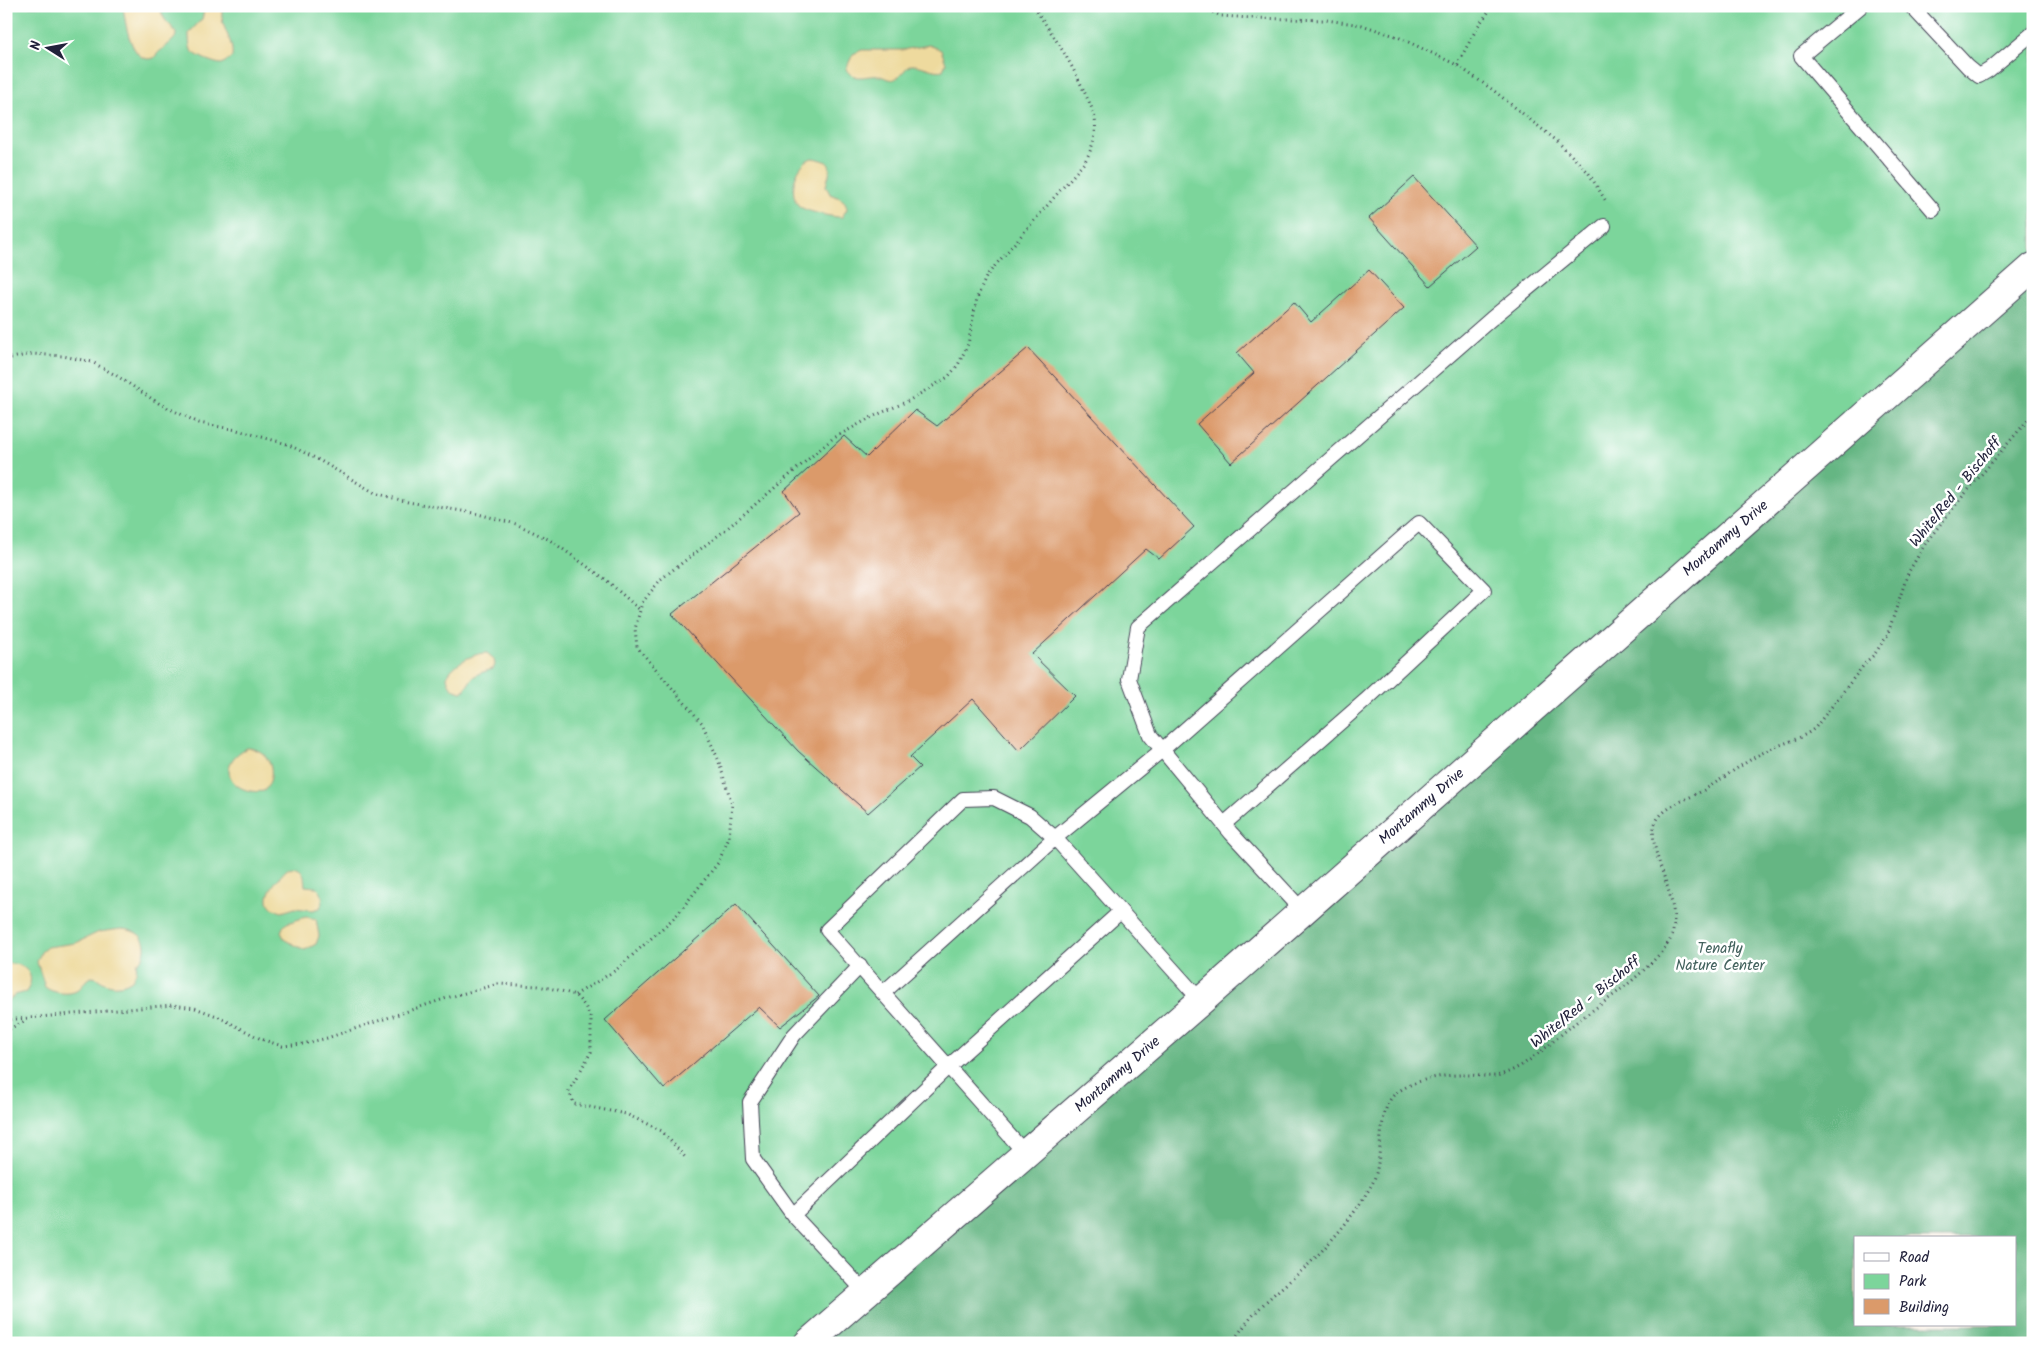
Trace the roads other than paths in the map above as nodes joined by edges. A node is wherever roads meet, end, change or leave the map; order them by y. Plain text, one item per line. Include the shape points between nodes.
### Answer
1 (1861, 6) edge
2 (1911, 6) edge
3 (2033, 33) edge
4 (1933, 210) dead end
5 (1604, 226) road end
6 (2033, 267) edge
7 (1162, 750) junction
8 (1224, 824) junction
9 (1055, 838) junction
10 (1303, 911) junction
11 (1120, 912) junction
12 (860, 966) junction
13 (883, 993) junction
14 (1201, 1001) junction
15 (948, 1067) junction
16 (1025, 1153) junction
17 (793, 1215) junction
18 (865, 1292) junction
19 (808, 1343) edge

1 - 4 lane via 1802,56
2 - 3 lane via 1979,76
5 - 7 lane via 1138,627 1130,679 1150,736
6 - 10 street, Montammy Drive
7 - 8 lane
7 - 8 lane via 1419,523 1484,590 1366,700
7 - 9 lane
8 - 10 lane
9 - 11 lane
9 - 12 lane via 1030,816 994,798 963,798 827,930
9 - 13 lane
10 - 14 street, Montammy Drive
11 - 14 lane
11 - 15 lane
12 - 13 lane
12 - 17 lane via 794,1035 750,1102 754,1158
13 - 15 lane
14 - 16 street, Montammy Drive
15 - 16 lane
15 - 17 lane
16 - 18 street, Montammy Drive
17 - 18 lane
18 - 19 street, Montammy Drive

